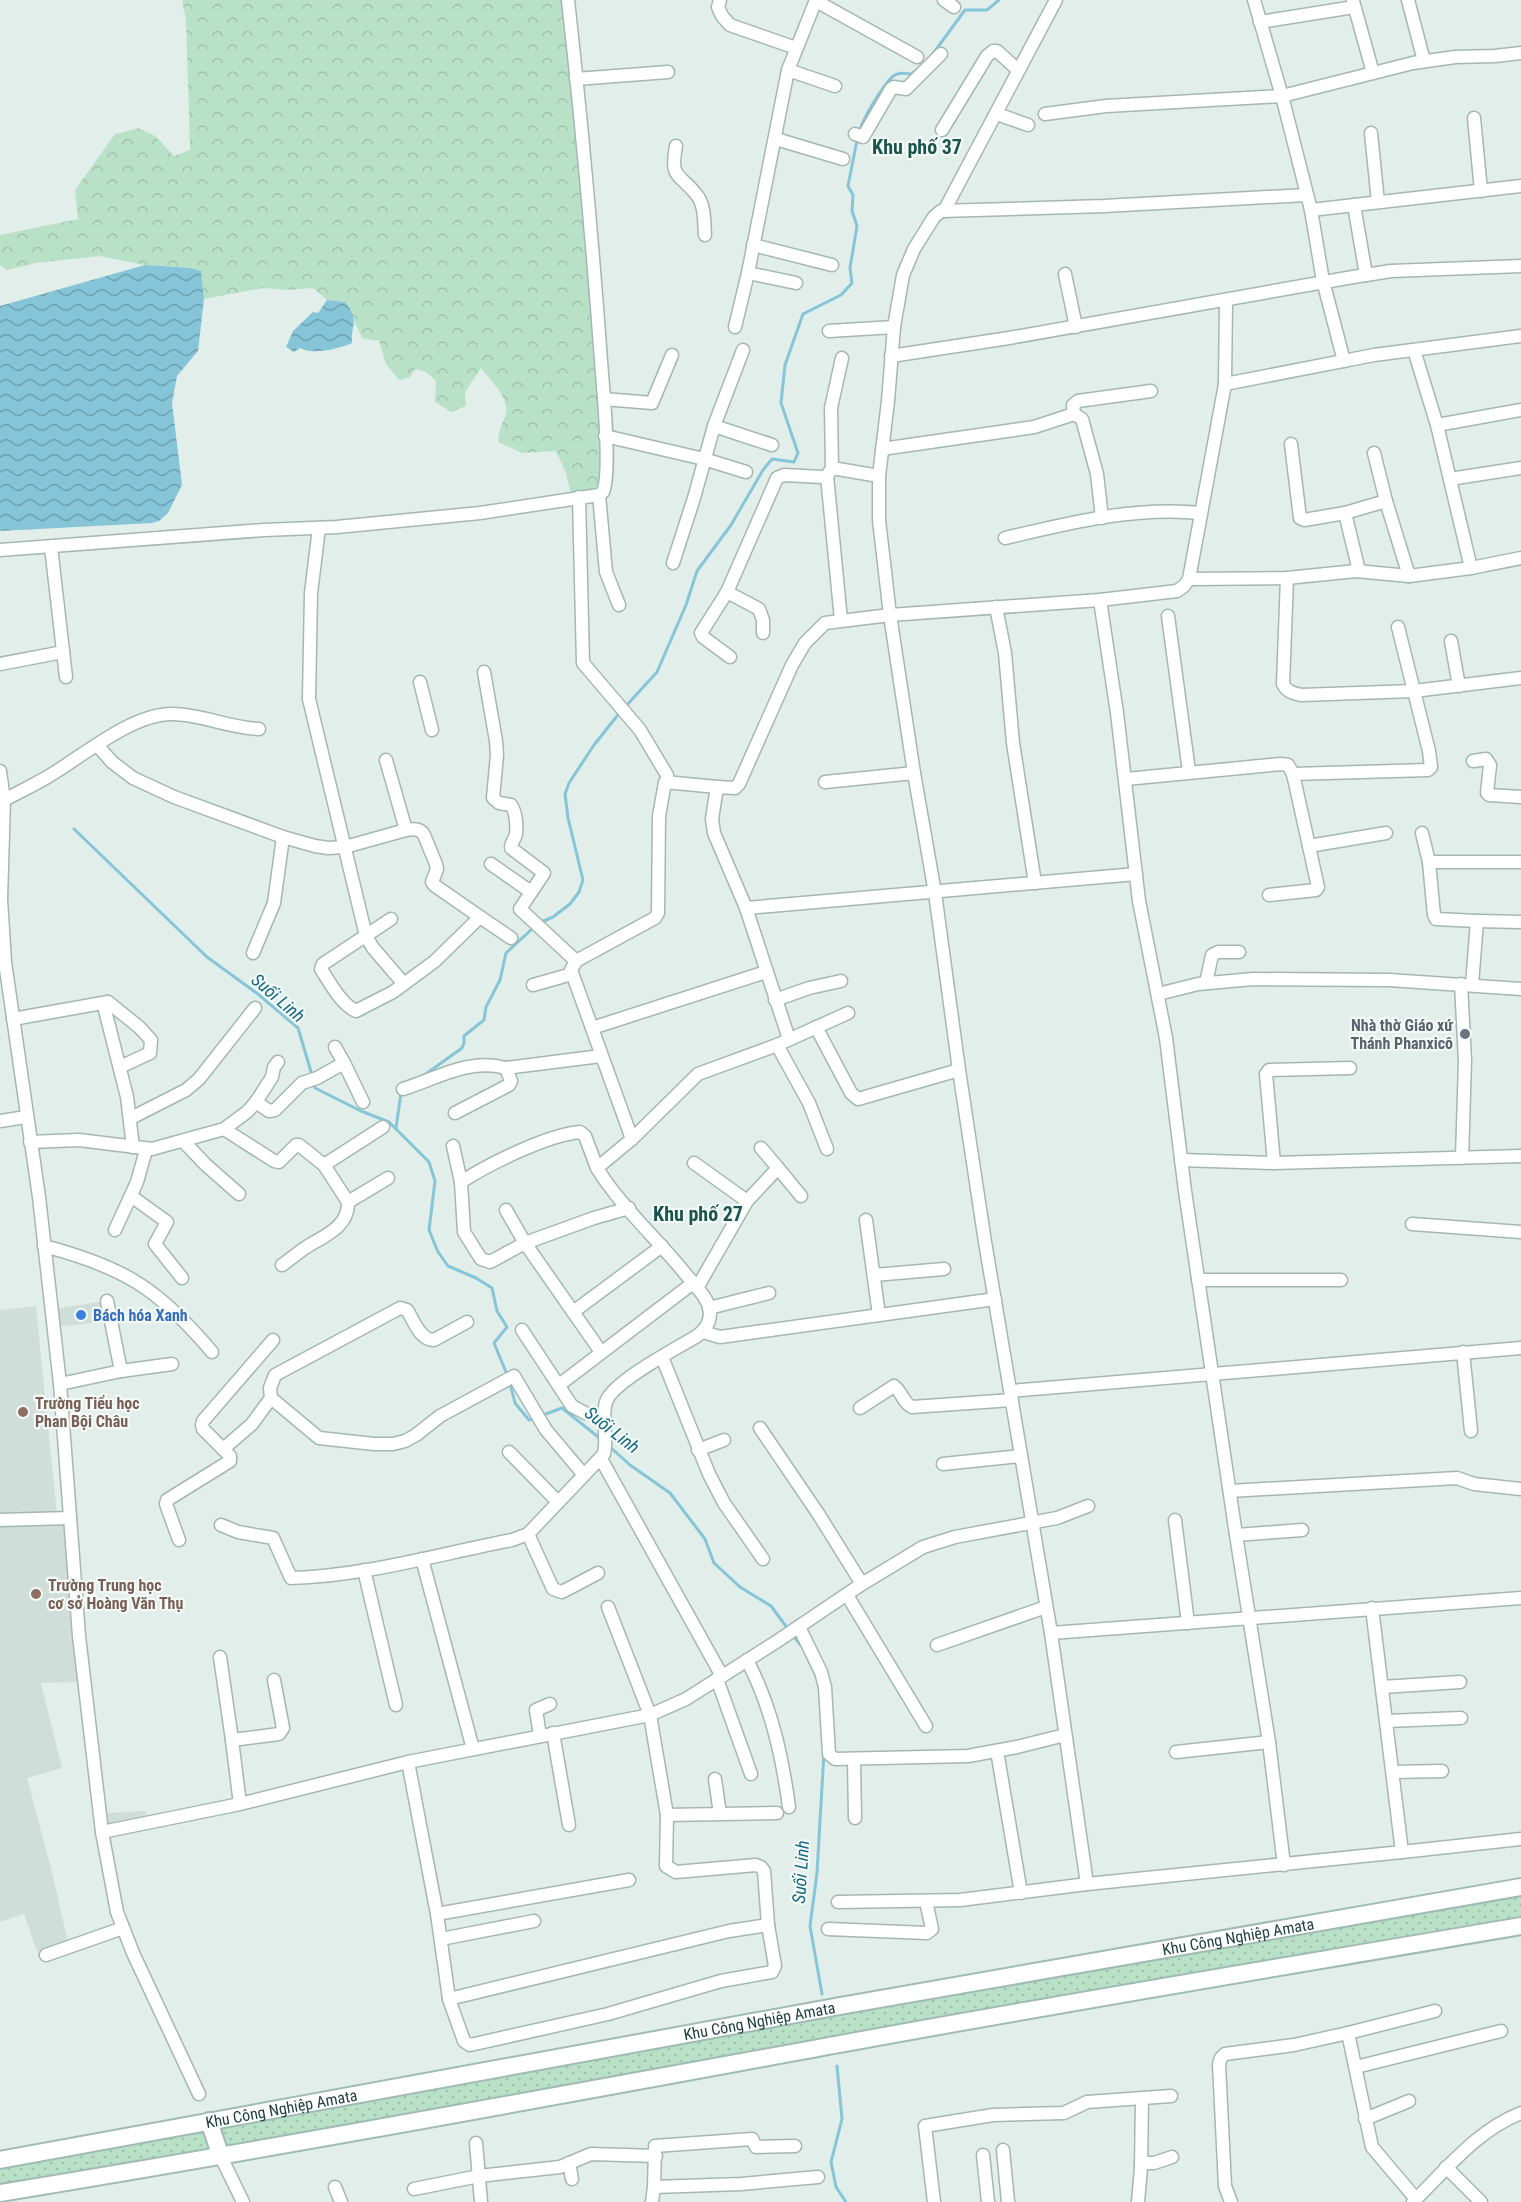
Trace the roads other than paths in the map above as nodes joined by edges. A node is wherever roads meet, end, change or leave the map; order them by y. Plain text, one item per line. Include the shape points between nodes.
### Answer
1 (568, 0) edge
2 (720, 0) edge
3 (816, 0) edge
4 (1056, 0) edge
5 (1254, 0) edge
6 (1408, 0) edge
7 (1354, 3) edge
8 (1260, 22) junction
9 (796, 48) junction
10 (1521, 53) edge
11 (941, 54) dead end
12 (917, 57) dead end
13 (1424, 61) junction
14 (788, 70) junction
15 (1018, 70) junction
16 (668, 72) dead end
17 (1373, 73) junction
18 (576, 79) junction
19 (835, 86) dead end
20 (1282, 96) junction
21 (997, 114) junction
22 (1045, 114) dead end
23 (1474, 118) dead end
24 (1028, 125) dead end
25 (942, 130) dead end
26 (1371, 133) dead end
27 (859, 136) dead end
28 (776, 139) junction
29 (676, 146) dead end
30 (843, 159) dead end
31 (1521, 186) edge
32 (1481, 191) junction
33 (1306, 195) junction
34 (1378, 202) junction
35 (1354, 205) junction
36 (1311, 210) junction
37 (945, 211) junction
38 (705, 234) dead end
39 (753, 245) junction
40 (832, 265) dead end
41 (1521, 266) edge
42 (748, 273) junction
43 (1065, 274) dead end
44 (1366, 275) junction
45 (1323, 281) junction
46 (796, 283) dead end
47 (1226, 300) junction
48 (735, 327) dead end
49 (894, 327) junction
50 (1076, 327) junction
51 (830, 331) dead end
52 (1521, 336) edge
53 (743, 350) dead end
54 (1413, 350) junction
55 (672, 355) dead end
56 (891, 356) junction
57 (842, 358) dead end
58 (1344, 361) junction
59 (1225, 384) junction
60 (1151, 392) dead end
61 (604, 399) junction
62 (1521, 410) edge
63 (1074, 414) junction
64 (1437, 425) junction
65 (714, 426) junction
66 (605, 436) junction
67 (1291, 444) dead end
68 (772, 445) dead end
69 (882, 449) junction
70 (1374, 453) dead end
71 (704, 459) junction
72 (1521, 468) edge
73 (746, 472) dead end
74 (830, 472) junction
75 (879, 476) junction
76 (1450, 479) junction
77 (599, 495) junction
78 (579, 497) junction
79 (1386, 501) junction
80 (1201, 513) junction
81 (1345, 513) junction
82 (1102, 518) junction
83 (319, 528) junction
84 (1005, 538) dead end
85 (51, 547) junction
86 (0, 550) edge
87 (1521, 558) edge
88 (673, 563) dead end
89 (1471, 568) junction
90 (1359, 571) junction
91 (1409, 576) junction
92 (1287, 578) junction
93 (1189, 579) junction
94 (727, 592) junction
95 (1100, 600) junction
96 (620, 605) dead end
97 (996, 607) junction
98 (890, 615) junction
99 (1168, 616) dead end
100 (841, 620) junction
101 (1398, 627) dead end
102 (763, 633) dead end
103 (1451, 640) dead end
104 (63, 652) junction
105 (730, 657) dead end
106 (0, 664) edge
107 (484, 672) dead end
108 (66, 677) dead end
109 (1521, 678) edge
110 (420, 682) dead end
111 (1459, 686) junction
112 (1414, 691) junction
113 (259, 729) dead end
114 (432, 730) dead end
115 (97, 745) junction
116 (386, 760) dead end
117 (1473, 760) dead end
118 (0, 771) edge
119 (1189, 771) junction
120 (914, 773) junction
121 (1293, 774) junction
122 (667, 775) dead end
123 (1126, 779) junction
124 (825, 782) dead end
125 (717, 787) junction
126 (1521, 796) edge
127 (2, 800) edge
128 (406, 830) junction
129 (1386, 832) dead end
130 (1422, 833) dead end
131 (283, 837) junction
132 (1309, 846) junction
133 (345, 848) junction
134 (1430, 862) junction
135 (1521, 862) edge
136 (491, 864) dead end
137 (1136, 874) junction
138 (1035, 883) junction
139 (531, 892) junction
140 (935, 893) junction
141 (1269, 896) dead end
142 (746, 908) junction
143 (480, 916) junction
144 (392, 919) dead end
145 (1477, 921) junction
146 (1521, 922) edge
147 (366, 936) junction
148 (511, 938) dead end
149 (1239, 952) dead end
150 (253, 953) dead end
151 (576, 961) junction
152 (765, 972) junction
153 (572, 974) junction
154 (841, 981) dead end
155 (1206, 983) junction
156 (404, 984) junction
157 (533, 985) dead end
158 (1466, 985) junction
159 (4, 986) edge
160 (1521, 989) edge
161 (1158, 994) junction
162 (775, 1000) junction
163 (108, 1002) junction
164 (255, 1008) dead end
165 (848, 1013) dead end
166 (13, 1019) junction
167 (816, 1027) junction
168 (592, 1028) junction
169 (783, 1042) junction
170 (335, 1047) dead end
171 (601, 1056) junction
172 (278, 1062) dead end
173 (344, 1063) junction
174 (120, 1067) junction
175 (506, 1068) junction
176 (1350, 1068) dead end
177 (959, 1070) junction
178 (403, 1089) dead end
179 (256, 1102) junction
180 (363, 1102) dead end
181 (455, 1113) dead end
182 (26, 1117) junction
183 (131, 1118) junction
184 (0, 1120) edge
185 (383, 1127) dead end
186 (224, 1129) junction
187 (632, 1139) junction
188 (30, 1142) junction
189 (184, 1142) junction
190 (453, 1146) dead end
191 (133, 1147) junction
192 (761, 1148) dead end
193 (827, 1149) dead end
194 (146, 1150) junction
195 (1521, 1156) edge
196 (1462, 1158) junction
197 (1181, 1160) junction
198 (694, 1163) dead end
199 (1274, 1163) junction
200 (324, 1165) junction
201 (597, 1168) junction
202 (778, 1168) junction
203 (388, 1178) dead end
204 (461, 1182) junction
205 (239, 1194) dead end
206 (131, 1196) junction
207 (801, 1196) dead end
208 (747, 1201) junction
209 (348, 1202) junction
210 (629, 1208) junction
211 (506, 1210) dead end
212 (866, 1220) dead end
213 (1412, 1224) dead end
214 (115, 1230) dead end
215 (1521, 1232) edge
216 (525, 1243) junction
217 (44, 1246) junction
218 (662, 1246) junction
219 (282, 1265) dead end
220 (944, 1269) dead end
221 (874, 1275) junction
222 (182, 1278) dead end
223 (1198, 1280) junction
224 (1341, 1280) dead end
225 (695, 1285) junction
226 (769, 1293) dead end
227 (995, 1299) junction
228 (107, 1301) dead end
229 (709, 1308) junction
230 (573, 1312) junction
231 (879, 1315) junction
232 (468, 1322) dead end
233 (522, 1330) dead end
234 (703, 1332) junction
235 (273, 1340) dead end
236 (1521, 1348) edge
237 (213, 1352) dead end
238 (601, 1352) junction
239 (1463, 1352) junction
240 (662, 1357) junction
241 (172, 1364) dead end
242 (121, 1371) junction
243 (1212, 1373) junction
244 (60, 1384) junction
245 (559, 1385) junction
246 (1011, 1395) junction
247 (271, 1398) junction
248 (860, 1408) dead end
249 (585, 1413) dead end
250 (760, 1428) dead end
251 (1471, 1431) dead end
252 (724, 1440) dead end
253 (223, 1449) junction
254 (698, 1450) junction
255 (509, 1452) dead end
256 (604, 1452) junction
257 (1021, 1456) junction
258 (943, 1464) dead end
259 (584, 1475) junction
260 (1521, 1489) edge
261 (1230, 1491) junction
262 (558, 1502) junction
263 (1088, 1506) dead end
264 (70, 1518) junction
265 (0, 1520) edge
266 (1174, 1520) dead end
267 (1032, 1523) junction
268 (221, 1525) dead end
269 (1302, 1530) dead end
270 (528, 1534) junction
271 (1236, 1535) junction
272 (179, 1540) dead end
273 (422, 1559) junction
274 (763, 1559) dead end
275 (364, 1570) junction
276 (598, 1573) dead end
277 (862, 1584) junction
278 (847, 1595) junction
279 (1521, 1598) edge
280 (609, 1607) dead end
281 (1046, 1607) junction
282 (1372, 1608) junction
283 (1250, 1619) junction
284 (1188, 1623) junction
285 (799, 1627) junction
286 (1051, 1633) junction
287 (937, 1645) dead end
288 (220, 1657) dead end
289 (747, 1660) junction
290 (720, 1677) junction
291 (274, 1680) dead end
292 (1460, 1682) dead end
293 (1382, 1687) junction
294 (550, 1704) dead end
295 (396, 1705) dead end
296 (650, 1715) junction
297 (1461, 1718) dead end
298 (1387, 1721) junction
299 (926, 1726) dead end
300 (547, 1735) junction
301 (1065, 1735) junction
302 (232, 1740) junction
303 (1269, 1742) junction
304 (472, 1749) junction
305 (997, 1751) junction
306 (1176, 1752) dead end
307 (854, 1760) junction
308 (408, 1762) junction
309 (1442, 1771) dead end
310 (1393, 1772) junction
311 (751, 1774) dead end
312 (714, 1779) dead end
313 (240, 1804) junction
314 (789, 1807) dead end
315 (777, 1813) dead end
316 (720, 1814) junction
317 (667, 1815) junction
318 (855, 1818) dead end
319 (568, 1825) dead end
320 (102, 1832) junction
321 (1521, 1839) edge
322 (1402, 1852) junction
323 (1284, 1865) junction
324 (629, 1880) dead end
325 (1087, 1884) junction
326 (1521, 1887) edge
327 (1021, 1893) junction
328 (926, 1901) junction
329 (838, 1902) dead end
330 (437, 1914) junction
331 (534, 1921) dead end
332 (768, 1925) junction
333 (1521, 1926) edge
334 (123, 1928) junction
335 (828, 1929) dead end
336 (441, 1939) junction
337 (46, 1955) dead end
338 (449, 2000) junction
339 (1435, 2011) dead end
340 (1501, 2031) dead end
341 (1348, 2033) junction
342 (1356, 2067) junction
343 (199, 2094) dead end
344 (1171, 2096) dead end
345 (1142, 2099) junction
346 (1409, 2101) dead end
347 (1521, 2113) edge
348 (1365, 2119) junction
349 (209, 2121) junction
350 (476, 2143) dead end
351 (795, 2146) dead end
352 (655, 2147) junction
353 (1003, 2150) dead end
354 (983, 2155) dead end
355 (221, 2157) junction
356 (1172, 2157) dead end
357 (0, 2160) edge
358 (569, 2163) junction
359 (1141, 2163) junction
360 (1446, 2167) junction
361 (479, 2176) junction
362 (818, 2177) dead end
363 (572, 2180) dead end
364 (335, 2187) dead end
365 (654, 2187) junction
366 (414, 2189) dead end
367 (0, 2193) edge
368 (1415, 2201) edge
369 (243, 2202) edge
370 (341, 2202) edge
371 (481, 2202) edge
372 (652, 2202) edge
373 (933, 2202) edge
374 (988, 2202) edge
375 (1008, 2202) edge
376 (1138, 2202) edge
377 (1231, 2202) edge
378 (1482, 2202) edge

1 - 18 street
2 - 9 street via 718,7 730,25
3 - 9 street
3 - 12 street
4 - 15 street
5 - 8 street
6 - 13 street
7 - 8 street
7 - 17 street
8 - 20 street
9 - 14 street
10 - 13 street
11 - 27 street via 906,88 891,89
13 - 17 street
14 - 19 street
14 - 28 street
15 - 21 street
15 - 25 street via 993,51
16 - 18 street
17 - 20 street
18 - 61 street via 594,250
20 - 22 street via 1106,106
20 - 33 street
21 - 24 street
21 - 37 street
23 - 32 street
26 - 34 street
28 - 30 street
28 - 39 street
29 - 38 street via 674,169 697,195
31 - 32 street
32 - 34 street
33 - 36 street
33 - 37 street
34 - 35 street
35 - 36 street
35 - 44 street
36 - 45 street
37 - 49 street via 934,217 903,274
39 - 40 street
39 - 42 street
41 - 44 street
42 - 46 street
42 - 48 street
43 - 50 street
44 - 45 street
45 - 47 street
45 - 58 street
47 - 50 street
47 - 59 street
49 - 51 street
49 - 56 street
50 - 56 street
52 - 54 street
53 - 65 street
54 - 58 street
54 - 64 street
55 - 61 street via 652,403
56 - 69 street
57 - 74 street via 831,408
58 - 59 street
59 - 80 street
60 - 63 street via 1078,401 1073,405
61 - 66 street
62 - 64 street
63 - 69 street via 1025,428
63 - 82 street via 1082,419 1097,474
64 - 76 street
65 - 68 street
65 - 71 street
66 - 71 street
66 - 77 street via 605,489
67 - 81 street via 1300,518
69 - 75 street
70 - 79 street
71 - 73 street
71 - 88 street
72 - 76 street
74 - 75 street
74 - 94 street via 814,478 777,478
74 - 100 street
75 - 98 street via 879,520
76 - 89 street
77 - 78 street
77 - 96 street via 606,572
78 - 83 street via 480,513
78 - 122 street via 583,663 640,730
79 - 81 street
79 - 91 street
80 - 82 street via 1155,510
80 - 93 street
81 - 90 street
82 - 84 street
83 - 85 street
83 - 133 street via 311,593 309,699
85 - 86 street
85 - 104 street
87 - 89 street
89 - 91 street
90 - 91 street
90 - 92 street
92 - 93 street
92 - 112 street via 1283,684 1286,690 1301,695
93 - 95 street via 1177,591
94 - 102 street via 759,609
94 - 105 street via 701,633
95 - 97 street
95 - 123 street
97 - 98 street
97 - 138 street
98 - 100 street
98 - 120 street
99 - 119 street
100 - 125 street via 825,623 805,643 739,784 735,788
101 - 112 street
103 - 111 street
104 - 106 street
104 - 108 street
107 - 139 street via 496,741 493,798 511,805 515,812 516,834 511,848 544,873
109 - 111 street
110 - 114 street
111 - 112 street
112 - 121 street via 1430,759 1428,770
113 - 115 street via 170,714 125,727
115 - 127 street
115 - 131 street via 133,778
116 - 128 street
117 - 126 street via 1489,762 1486,793
118 - 127 street
119 - 121 street via 1281,764 1288,765
119 - 123 street
120 - 124 street
120 - 140 street
121 - 132 street
123 - 137 street
125 - 142 street via 714,833
125 - 151 street via 665,782 659,816 658,913
127 - 159 street
128 - 133 street
128 - 143 street via 414,829 424,835 437,869 434,885
129 - 132 street
130 - 134 street
131 - 133 street via 315,846
131 - 150 street via 274,903
132 - 141 street via 1316,890
133 - 147 street
134 - 135 street
134 - 145 street via 1436,919
136 - 139 street
137 - 138 street
137 - 161 street
138 - 140 street
139 - 151 street via 520,909
140 - 142 street
140 - 177 street
142 - 152 street
143 - 148 street
143 - 156 street via 435,961
144 - 147 street
145 - 146 street
145 - 158 street
147 - 156 street
147 - 156 street via 325,960 321,969 333,987 356,1011
149 - 155 street via 1212,955
151 - 153 street
152 - 162 street
152 - 168 street
153 - 157 street
153 - 168 street
154 - 162 street
155 - 158 street via 1330,979
155 - 161 street
158 - 160 street
158 - 196 street
159 - 166 street
161 - 197 street
162 - 169 street
163 - 166 street
163 - 174 street via 105,1010
163 - 174 street via 151,1040 150,1053
164 - 183 street via 199,1079 186,1090
165 - 167 street
166 - 182 street
167 - 169 street
167 - 177 street via 856,1099
168 - 171 street
169 - 187 street via 698,1074
169 - 193 street
170 - 173 street
171 - 175 street
171 - 187 street
172 - 179 street
173 - 179 street via 302,1083 275,1110 269,1111
173 - 180 street
174 - 183 street
175 - 178 street via 491,1064 464,1067
175 - 181 street via 509,1085
176 - 199 street via 1269,1070 1266,1074
177 - 227 street
179 - 186 street
182 - 184 street
182 - 188 street
183 - 191 street
185 - 200 street
186 - 189 street
186 - 200 street via 274,1161 299,1145
187 - 201 street
188 - 191 street via 79,1140
188 - 217 street
189 - 194 street
189 - 205 street
190 - 204 street
191 - 194 street
192 - 202 street
194 - 206 street
195 - 196 street
196 - 199 street
197 - 199 street
197 - 223 street
198 - 208 street
200 - 209 street
201 - 204 street via 585,1136 579,1132 538,1144 482,1168
201 - 210 street
202 - 207 street
202 - 208 street
203 - 209 street
204 - 216 street via 464,1232 481,1259 490,1262
206 - 214 street
206 - 222 street via 167,1222 155,1245
208 - 225 street
209 - 219 street via 337,1228
210 - 216 street
210 - 218 street
211 - 216 street
212 - 221 street
213 - 215 street
216 - 230 street
217 - 237 street via 98,1262 148,1288 184,1319
217 - 244 street
218 - 225 street
218 - 230 street
220 - 221 street
221 - 231 street
223 - 224 street
223 - 243 street
225 - 229 street
225 - 238 street
226 - 229 street
227 - 231 street
227 - 246 street
228 - 242 street
229 - 234 street via 710,1320
230 - 238 street
231 - 234 street via 720,1337
232 - 247 street via 429,1340 407,1310 400,1308 275,1375
233 - 245 street
234 - 240 street
235 - 253 street via 203,1421 203,1429
236 - 239 street
238 - 245 street
239 - 243 street
239 - 251 street
240 - 254 street
240 - 256 street via 611,1393 605,1405
241 - 242 street
242 - 244 street
243 - 246 street
243 - 261 street
244 - 264 street
245 - 249 street via 572,1406
246 - 248 street via 912,1407 894,1386
246 - 257 street
247 - 253 street via 252,1424
247 - 259 street via 319,1438 393,1444 416,1435 440,1416 514,1376 542,1423
250 - 277 street
252 - 254 street
253 - 272 street via 230,1461 167,1500
254 - 274 street via 724,1503
255 - 262 street
256 - 259 street
256 - 290 street
257 - 258 street
257 - 267 street
259 - 262 street
260 - 261 street via 1474,1484 1457,1478
261 - 271 street
262 - 270 street
263 - 267 street
264 - 265 street
264 - 320 street via 78,1636
266 - 284 street
267 - 277 street via 923,1547
267 - 281 street
268 - 275 street via 273,1538 291,1578
269 - 271 street
270 - 273 street
270 - 276 street via 553,1589 558,1592
271 - 283 street
273 - 275 street
273 - 304 street
275 - 295 street
277 - 278 street
278 - 285 street
278 - 299 street
279 - 282 street
280 - 296 street
281 - 286 street
281 - 287 street
282 - 283 street
282 - 293 street
283 - 284 street
283 - 303 street
284 - 286 street
285 - 289 street
285 - 307 street via 825,1686 829,1754 835,1759
286 - 301 street
288 - 302 street
289 - 290 street
289 - 314 street via 774,1724
290 - 296 street via 686,1699
290 - 311 street
291 - 302 street via 282,1731
292 - 293 street
293 - 298 street
294 - 300 street via 537,1710
296 - 300 street
296 - 317 street
297 - 298 street
298 - 310 street
300 - 304 street
300 - 319 street
301 - 305 street
301 - 325 street
302 - 313 street
303 - 306 street
303 - 323 street
304 - 308 street
305 - 307 street via 968,1756
305 - 327 street
307 - 318 street
308 - 313 street
308 - 330 street
309 - 310 street
310 - 322 street
312 - 316 street
313 - 320 street
315 - 316 street
316 - 317 street
317 - 332 street via 666,1866 676,1872 761,1867
320 - 334 street
321 - 322 street
322 - 323 street
323 - 325 street
324 - 330 street
325 - 327 street
326 - 349 street, Khu Công Nghiệp Amata
327 - 328 street
328 - 329 street
328 - 335 street via 932,1929 927,1933
330 - 336 street
331 - 336 street
332 - 338 street via 729,1931
332 - 338 street via 775,1966 772,1972 721,1981 608,2014 470,2045 464,2041
333 - 355 street via 850,2042
334 - 337 street
334 - 343 street
336 - 338 street
339 - 341 street
340 - 342 street
341 - 342 street
341 - 377 street via 1225,2054 1221,2058 1225,2186
342 - 348 street
344 - 345 street
345 - 359 street
345 - 373 street via 1087,2102 1064,2113 993,2115 925,2126
346 - 348 street
347 - 360 street via 1493,2127
348 - 368 street via 1372,2147
349 - 355 street
349 - 357 street, Khu Công Nghiệp Amata
350 - 361 street
351 - 352 street via 756,2147 752,2139
352 - 358 street via 591,2154
352 - 365 street
353 - 375 street
354 - 374 street
355 - 367 street
355 - 369 street
356 - 359 street
358 - 361 street
358 - 363 street
359 - 376 street
360 - 368 street
360 - 378 street
361 - 366 street
361 - 371 street
362 - 365 street
364 - 370 street
365 - 372 street

